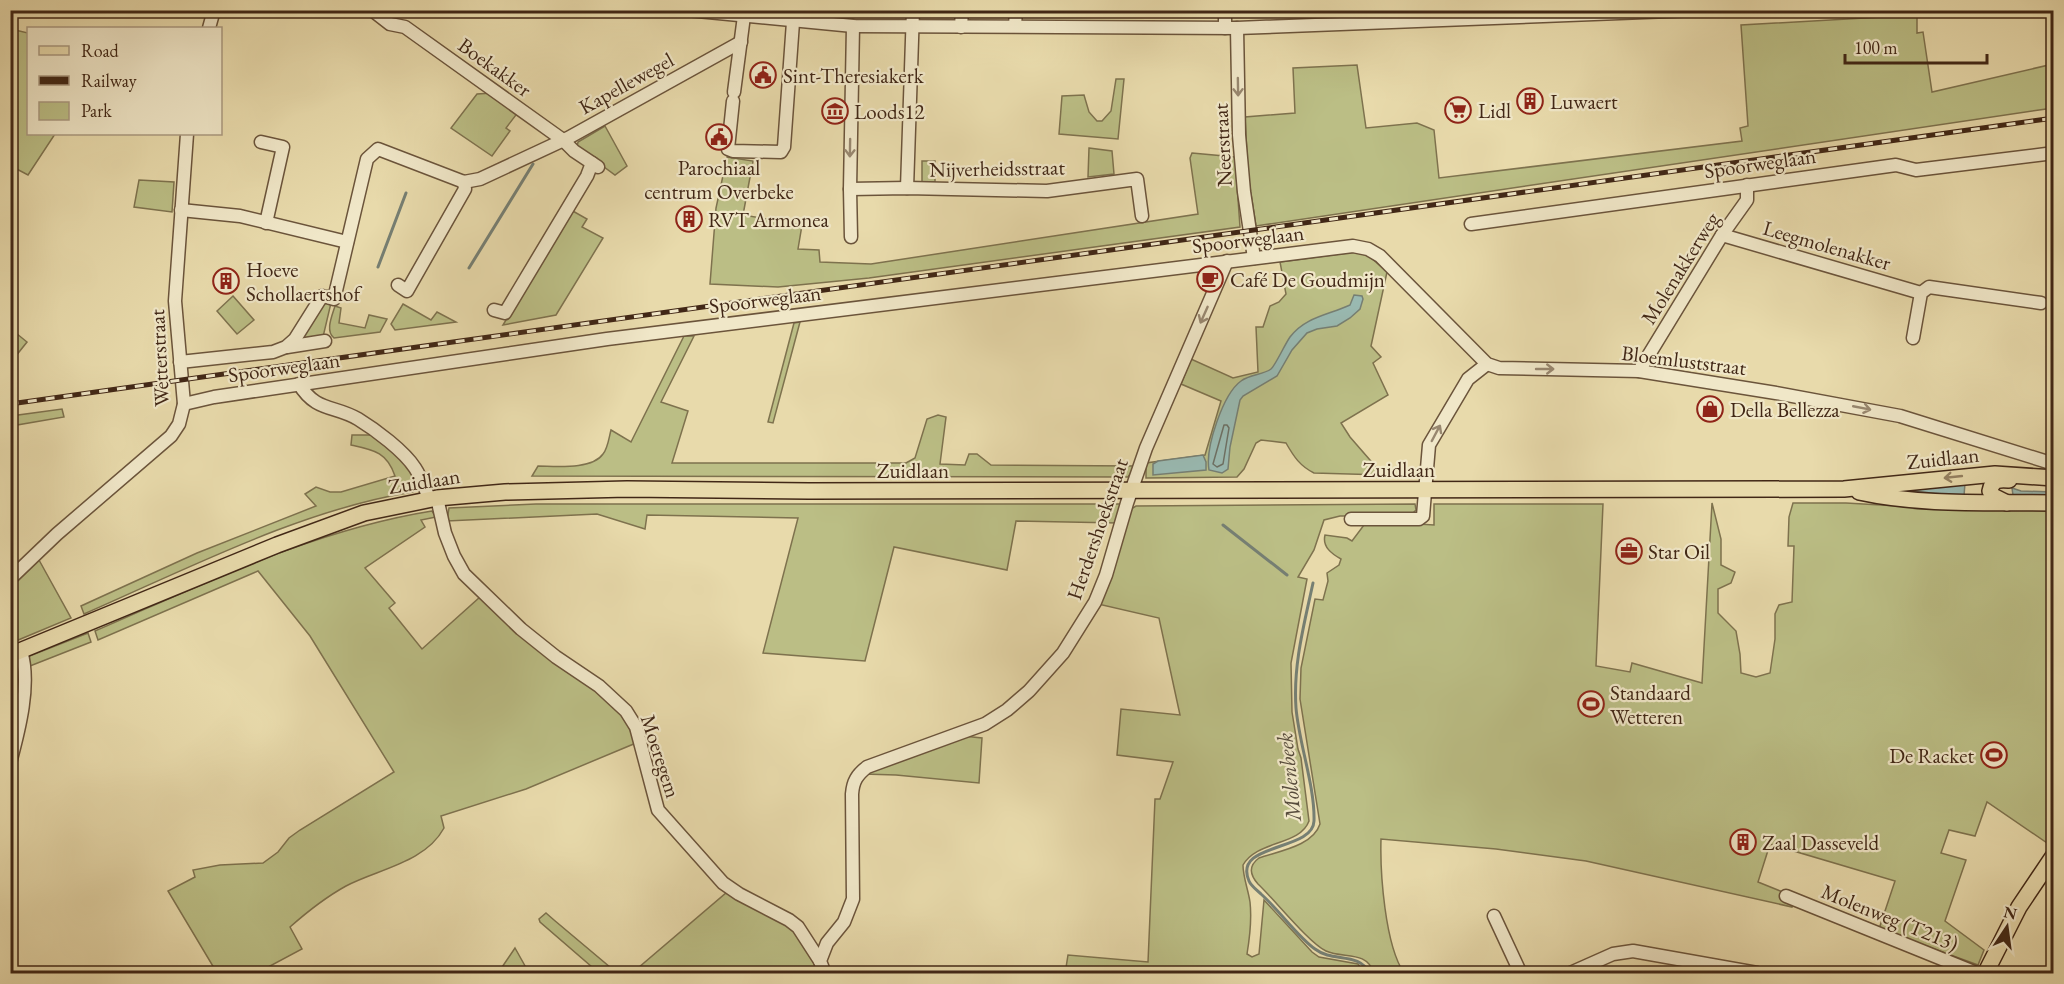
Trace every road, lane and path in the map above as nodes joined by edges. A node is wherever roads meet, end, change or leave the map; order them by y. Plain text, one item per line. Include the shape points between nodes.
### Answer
1 (214, 10) edge
2 (372, 10) edge
3 (687, 10) edge
4 (913, 10) edge
5 (962, 10) edge
6 (1016, 10) edge
7 (1225, 10) edge
8 (1696, 10) edge
9 (1631, 12) edge
10 (744, 16) junction
11 (1415, 16) edge
12 (793, 22) junction
13 (853, 26) junction
14 (1015, 26) junction
15 (210, 27) edge
16 (913, 27) junction
17 (962, 27) junction
18 (1231, 28) junction
19 (741, 42) junction
20 (187, 135) edge
21 (563, 140) junction
22 (261, 142) dead end
23 (2054, 153) edge
24 (464, 182) junction
25 (1747, 185) junction
26 (907, 188) junction
27 (849, 189) junction
28 (181, 210) junction
29 (1142, 216) dead end
30 (266, 223) junction
31 (1472, 224) dead end
32 (1722, 235) junction
33 (851, 237) dead end
34 (347, 242) junction
35 (1254, 258) junction
36 (1227, 261) junction
37 (398, 285) dead end
38 (1921, 293) junction
39 (2041, 303) dead end
40 (494, 310) dead end
41 (1913, 338) dead end
42 (325, 341) dead end
43 (286, 347) junction
44 (180, 362) junction
45 (1487, 364) junction
46 (1639, 371) junction
47 (299, 384) junction
48 (184, 404) junction
49 (2050, 471) edge
50 (1844, 489) junction
51 (1131, 490) junction
52 (1426, 490) junction
53 (433, 498) junction
54 (2007, 503) junction
55 (2054, 503) edge
56 (1351, 519) dead end
57 (10, 579) edge
58 (16, 653) edge
59 (10, 763) edge
60 (2054, 855) edge
61 (1786, 896) dead end
62 (1494, 916) dead end
63 (820, 961) junction
64 (1757, 973) edge
65 (825, 974) edge
66 (1521, 974) edge
67 (1568, 974) edge
68 (1978, 974) edge
69 (1985, 974) edge

1 - 15 street
2 - 21 street, Boekakker via 390,24 405,27
3 - 10 street
4 - 16 street, Nijverheidsstraat
5 - 17 street
6 - 14 street
7 - 18 street, Neerstraat
8 - 9 street
9 - 11 street
10 - 12 street
10 - 19 street
11 - 18 street
12 - 13 street
12 - 19 street via 784,147 780,152 728,149
13 - 16 street
13 -> 27 street
14 - 17 street
14 - 18 street
16 - 17 street
16 - 26 street, Nijverheidsstraat
18 -> 35 street, Neerstraat via 1244,192
19 - 21 street, Kapellewegel
20 - 28 street, Wetterstraat
21 - 24 street
21 - 40 street, Kapellewegel via 595,165 505,313
22 - 30 street via 283,147
23 - 25 street, Spoorweglaan via 1916,170 1896,165
24 - 34 street via 378,149 367,159
24 - 37 street via 465,189 407,291
25 - 31 street, Spoorweglaan
25 - 32 street, Molenakkerweg via 1747,200
26 - 27 street
26 - 29 street, Nijverheidsstraat via 1047,191 1137,179
27 - 33 street
28 - 30 street
28 - 44 street, Wetterstraat via 175,301
30 - 34 street
32 - 38 street, Leegmolenakker
32 - 46 street, Molenakkerweg
34 - 43 street via 334,299 324,296
35 - 36 street, Spoorweglaan
35 - 45 street, Spoorweglaan via 1353,246 1368,249 1380,256
36 - 47 street, Spoorweglaan via 608,339
36 -> 51 street, Herdershoekstraat
38 - 39 street, Leegmolenakker via 1929,287
38 - 41 street
42 - 43 street
43 - 44 street via 273,352
44 - 48 street, Wetterstraat
45 -> 46 street, Bloemluststraat via 1508,369
52 -> 45 street via 1429,445 1468,379
46 -> 49 street, Bloemluststraat via 1890,414
47 - 48 street, Spoorweglaan
47 - 53 street, Moeregem via 316,404 358,419 398,450 416,469
48 - 57 street, Wetterstraat via 171,436
49 -> 50 main road, Zuidlaan
49 - 54 main road, Zuidlaan via 2037,482 1996,480 1990,491
50 - 52 main road, Zuidlaan
50 - 54 main road, Zuidlaan via 1910,500
51 - 52 main road, Zuidlaan
51 - 53 main road, Zuidlaan via 627,489
51 - 63 street, Herdershoekstraat via 1095,602 1053,666 1007,710 985,724 867,767 856,776 852,784 853,899
52 - 56 street via 1423,516 1419,519
53 - 58 main road, Zuidlaan via 364,513 287,541
53 - 63 street, Moeregem via 464,574 521,629 599,686 626,711 639,735 658,810 723,883 798,927
54 - 55 main road, Zuidlaan
58 - 59 street via 24,663 24,683
60 - 69 main road via 2019,908
61 - 68 street, Molenweg (T213)
62 - 66 street
63 - 65 street
64 - 67 street via 1633,951 1613,954

